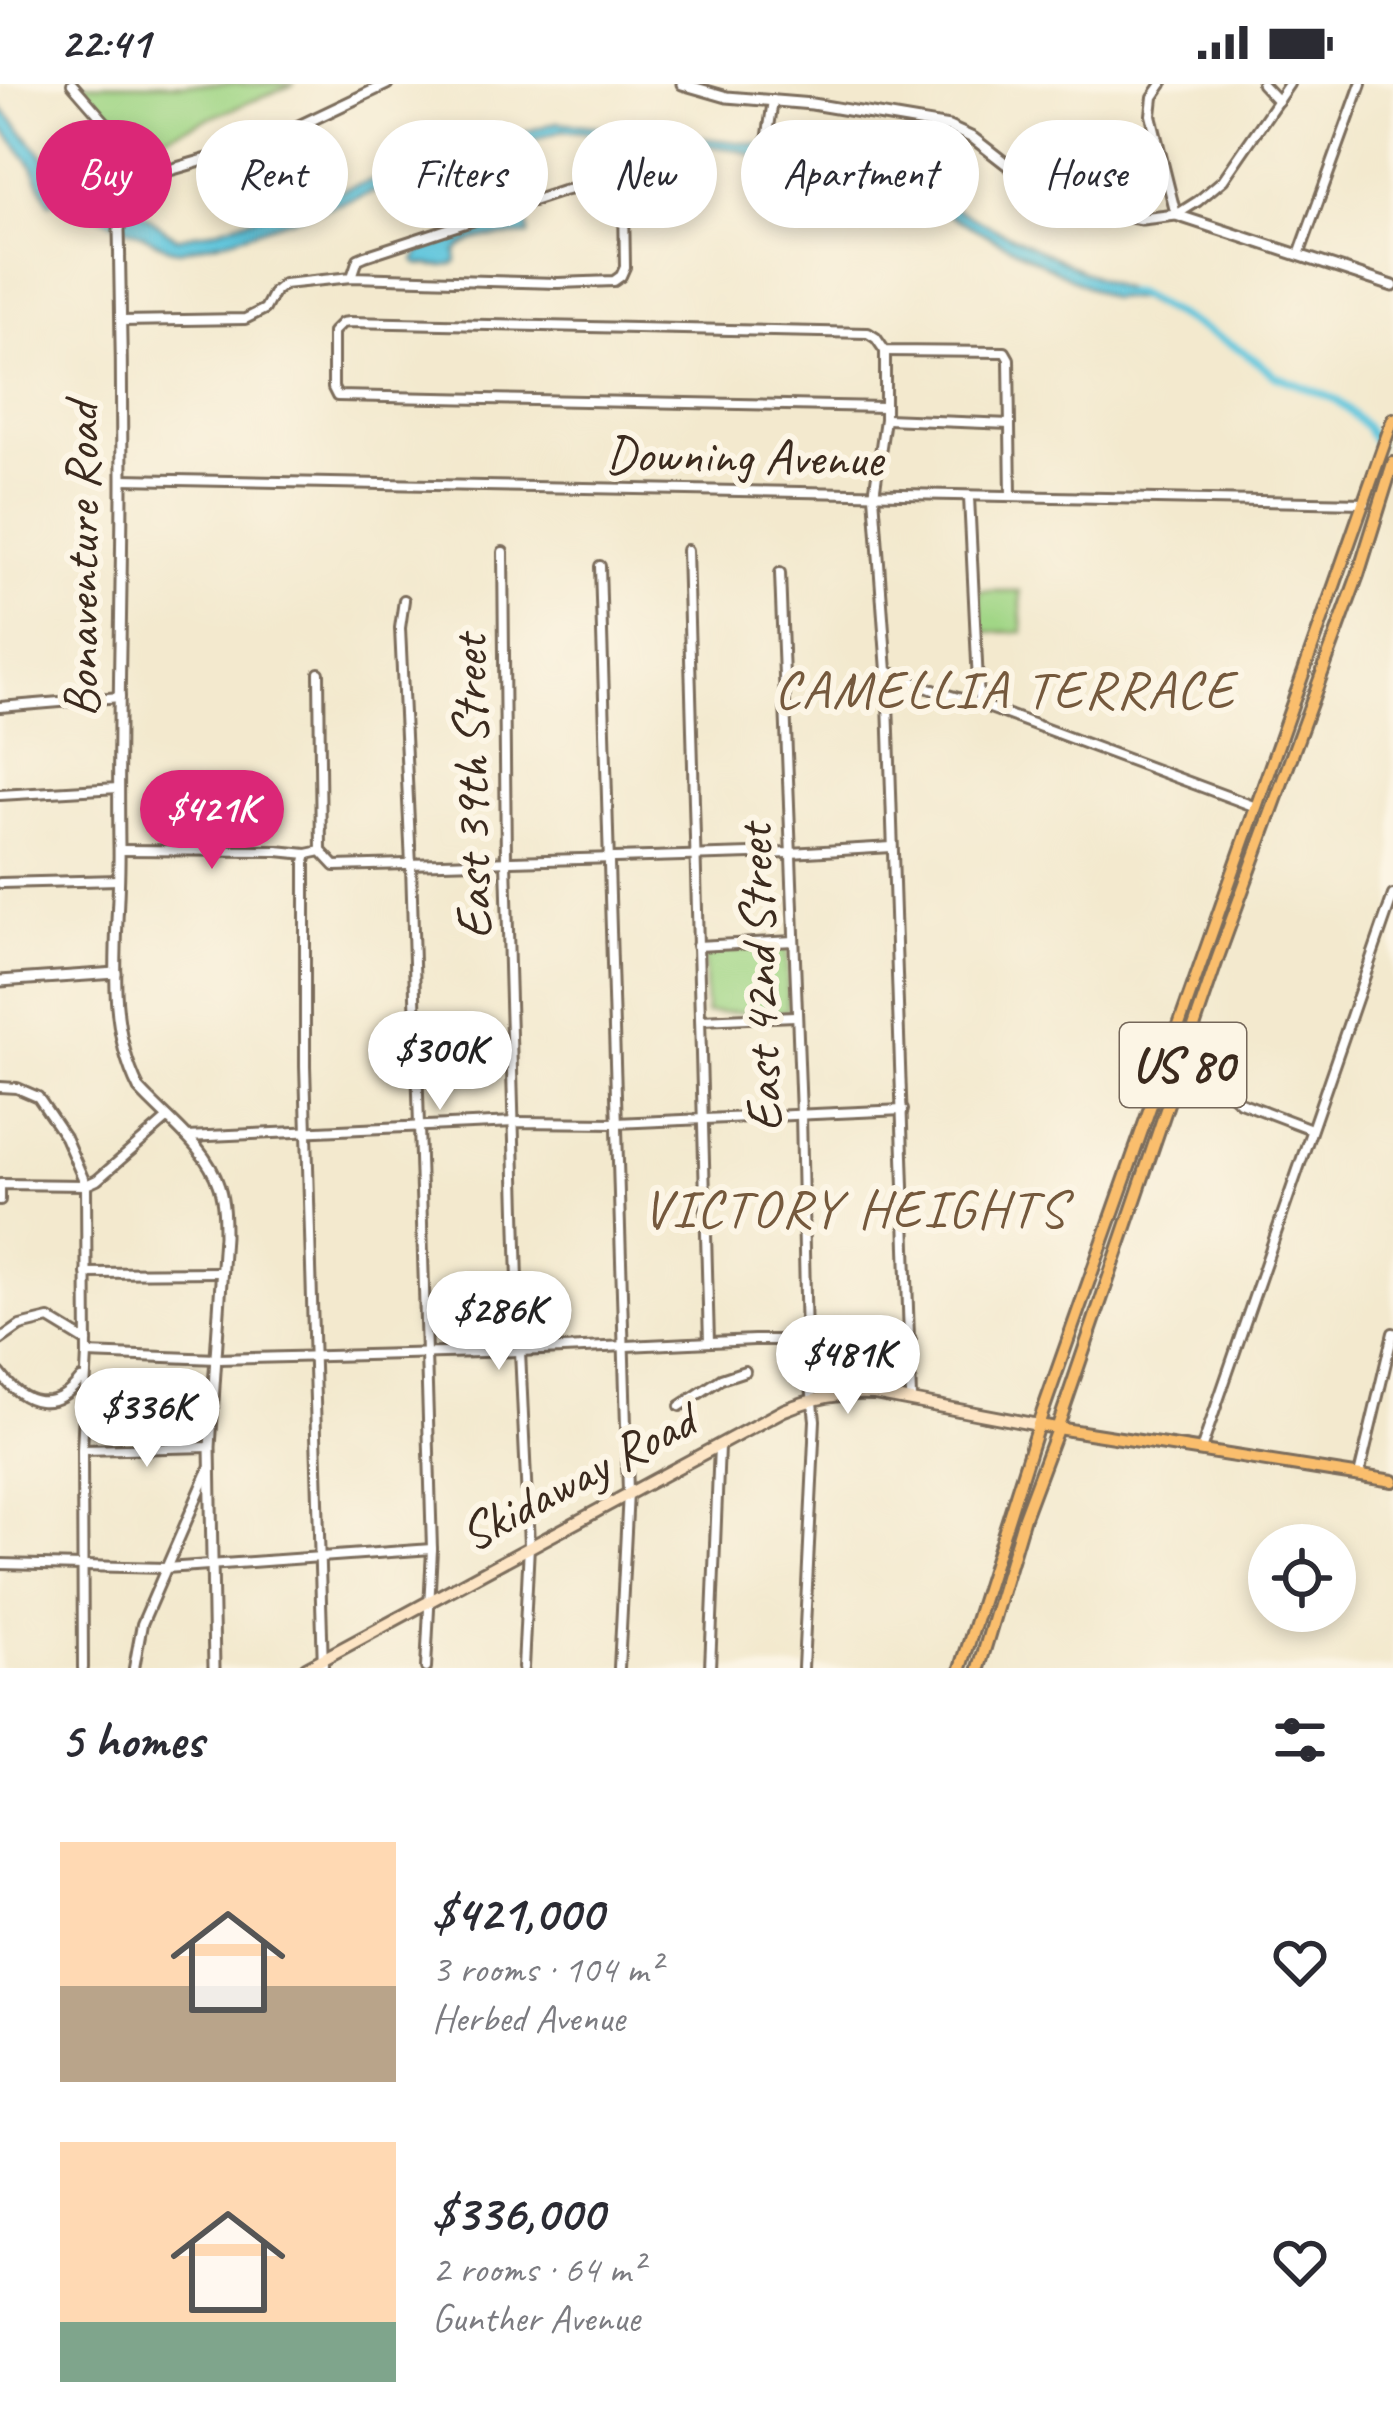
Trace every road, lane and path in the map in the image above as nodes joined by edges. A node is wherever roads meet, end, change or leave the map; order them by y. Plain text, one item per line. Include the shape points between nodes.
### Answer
1 (72, 84) edge
2 (387, 84) edge
3 (682, 84) edge
4 (1162, 84) edge
5 (1262, 84) edge
6 (1289, 84) edge
7 (1361, 84) edge
8 (773, 100) junction
9 (1278, 101) junction
10 (104, 120) edge
11 (771, 120) edge
12 (172, 169) edge
13 (1176, 215) junction
14 (119, 228) edge
15 (1299, 255) junction
16 (352, 277) junction
17 (1393, 286) edge
18 (121, 321) junction
19 (885, 351) junction
20 (884, 407) junction
21 (885, 419) junction
22 (1393, 419) edge
23 (1010, 424) junction
24 (1393, 463) edge
25 (122, 479) junction
26 (874, 495) junction
27 (1011, 495) junction
28 (969, 497) junction
29 (1365, 503) junction
30 (687, 550) dead end
31 (503, 552) dead end
32 (599, 566) dead end
33 (1360, 566) junction
34 (780, 573) dead end
35 (404, 601) dead end
36 (887, 671) junction
37 (320, 673) dead end
38 (120, 697) junction
39 (979, 704) junction
40 (0, 707) edge
41 (1283, 731) junction
42 (1298, 738) junction
43 (118, 788) junction
44 (0, 795) edge
45 (1256, 807) junction
46 (892, 847) junction
47 (119, 850) junction
48 (321, 851) junction
49 (790, 853) junction
50 (307, 854) junction
51 (694, 856) junction
52 (609, 857) junction
53 (506, 861) junction
54 (410, 865) junction
55 (119, 880) junction
56 (0, 883) edge
57 (1393, 895) edge
58 (1391, 909) edge
59 (794, 941) junction
60 (697, 946) junction
61 (1211, 958) junction
62 (116, 973) junction
63 (0, 981) edge
64 (796, 1016) junction
65 (701, 1020) junction
66 (1180, 1073) junction
67 (0, 1087) edge
68 (903, 1110) junction
69 (801, 1114) junction
70 (702, 1118) junction
71 (166, 1120) junction
72 (515, 1123) junction
73 (616, 1123) junction
74 (419, 1128) junction
75 (1311, 1129) junction
76 (307, 1132) junction
77 (186, 1137) junction
78 (0, 1184) edge
79 (86, 1185) junction
80 (0, 1200) edge
81 (221, 1272) junction
82 (86, 1273) junction
83 (1393, 1334) edge
84 (0, 1340) edge
85 (911, 1340) junction
86 (87, 1342) junction
87 (709, 1342) junction
88 (806, 1342) junction
89 (623, 1347) junction
90 (520, 1351) junction
91 (425, 1352) junction
92 (87, 1354) junction
93 (314, 1355) junction
94 (217, 1359) junction
95 (85, 1370) junction
96 (745, 1371) dead end
97 (0, 1373) edge
98 (911, 1399) junction
99 (811, 1400) junction
100 (680, 1406) dead end
101 (1038, 1425) junction
102 (1058, 1429) junction
103 (719, 1446) junction
104 (210, 1447) junction
105 (82, 1450) junction
106 (1201, 1450) junction
107 (211, 1466) junction
108 (1359, 1475) junction
109 (1393, 1481) edge
110 (628, 1492) junction
111 (529, 1545) junction
112 (432, 1549) junction
113 (321, 1558) junction
114 (214, 1563) junction
115 (0, 1564) edge
116 (83, 1567) junction
117 (166, 1568) junction
118 (430, 1599) junction
119 (324, 1663) edge
120 (83, 1668) edge
121 (134, 1668) edge
122 (214, 1668) edge
123 (306, 1668) edge
124 (426, 1668) edge
125 (524, 1668) edge
126 (619, 1668) edge
127 (710, 1668) edge
128 (803, 1668) edge
129 (962, 1668) edge
130 (979, 1668) edge

1 - 10 street
2 - 12 street via 263,143
3 - 8 street
4 - 13 street via 1151,115
5 - 9 street
6 - 9 street
7 - 15 street
8 - 11 street
8 - 13 street via 950,127 1088,210
9 - 13 street via 1223,179
13 - 15 street
14 - 18 street, Bonaventure Road
15 - 17 street
16 - 16 street via 364,256 563,191 612,192 624,204 625,267 614,281
16 - 18 street via 284,284 245,319
18 - 25 street, Bonaventure Road
19 - 20 street
19 - 20 street via 868,333 349,322 333,332 338,396
19 - 23 street via 1004,352
20 - 21 street
21 - 23 street
21 - 26 street
22 - 29 main road, US 80
23 - 27 street
24 - 33 main road, US 80
25 - 26 street, Downing Avenue
25 - 38 street, Bonaventure Road
26 - 28 street, Downing Avenue
26 - 36 street
27 - 28 street, Downing Avenue
27 - 29 street, Downing Avenue
28 - 39 street
29 - 33 main road
29 - 41 main road, US 80
30 - 51 street
31 - 53 street, East 39th Street
32 - 52 street
33 - 42 main road, US 80
34 - 49 street, East 42nd Street
35 - 54 street
36 - 39 street
36 - 46 street
37 - 48 street
38 - 40 street
38 - 43 street, Bonaventure Road
39 - 45 street
41 - 42 main road
41 - 45 main road, US 80
42 - 61 main road, US 80
43 - 44 street
43 - 47 street, Bonaventure Road
45 - 61 main road, US 80
46 - 49 street
46 - 68 street
47 - 50 street
47 - 55 street, Bonaventure Road
48 - 50 street
48 - 54 street via 335,866
49 - 51 street
49 - 59 street, East 42nd Street
50 - 76 street
51 - 52 street
51 - 60 street
52 - 53 street
52 - 73 street
53 - 54 street
53 - 72 street, East 39th Street
54 - 74 street
55 - 56 street
55 - 62 street, Bonaventure Road
57 - 58 street
58 - 75 street
59 - 60 street
59 - 64 street, East 42nd Street
60 - 65 street
61 - 66 main road, US 80
61 - 101 main road, US 80
62 - 63 street
62 - 71 street, Bonaventure Road via 123,1052 139,1089
64 - 65 street
64 - 69 street, East 42nd Street
65 - 70 street
66 - 75 street
66 - 102 main road, US 80
67 - 79 street via 38,1097
68 - 69 street
68 - 85 street
69 - 70 street
69 - 88 street, East 42nd Street
70 - 73 street
70 - 87 street
71 - 77 street, Bonaventure Road
71 - 79 street
72 - 73 street
72 - 74 street
72 - 90 street, East 39th Street
73 - 89 street
74 - 76 street
74 - 91 street
75 - 106 street
76 - 77 street
76 - 93 street
77 - 81 street, Bonaventure Road via 220,1190
78 - 79 street
78 - 80 street
79 - 82 street
81 - 82 street
81 - 94 street, Bonaventure Road
82 - 86 street
83 - 108 street
84 - 86 street via 50,1319
85 - 88 street
85 - 98 street
86 - 92 street
87 - 88 street
87 - 89 street
88 - 99 street, East 42nd Street
89 - 90 street
89 - 110 street
90 - 91 street
90 - 111 street, East 39th Street
91 - 93 street
91 - 112 street
92 - 94 street
92 - 95 street
93 - 94 street
93 - 113 street
94 - 104 street, Bonaventure Road
95 - 97 street via 76,1386 48,1402 22,1396
95 - 105 street
96 - 100 street
98 - 99 main road, Skidaway Road via 850,1393
98 - 101 main road, Skidaway Road
99 - 103 main road, Skidaway Road
99 - 128 street, East 42nd Street
101 - 102 main road, Skidaway Road
101 - 129 main road, US 80
102 - 106 main road, Skidaway Road
102 - 130 main road, US 80
103 - 110 main road, Skidaway Road
103 - 127 street
104 - 105 street
104 - 107 street, Bonaventure Road
105 - 116 street
106 - 108 main road, Skidaway Road
107 - 114 street
107 - 117 street, Bonaventure Road
108 - 109 main road, Skidaway Road
110 - 111 main road, Skidaway Road
110 - 126 street
111 - 118 main road, Skidaway Road
111 - 125 street, East 39th Street
112 - 113 street
112 - 118 street
113 - 114 street
113 - 119 street
114 - 117 street
114 - 122 street
115 - 116 street
116 - 117 street
116 - 120 street
117 - 121 street, Bonaventure Road
118 - 119 main road, Skidaway Road
118 - 124 street
119 - 123 main road, Skidaway Road

